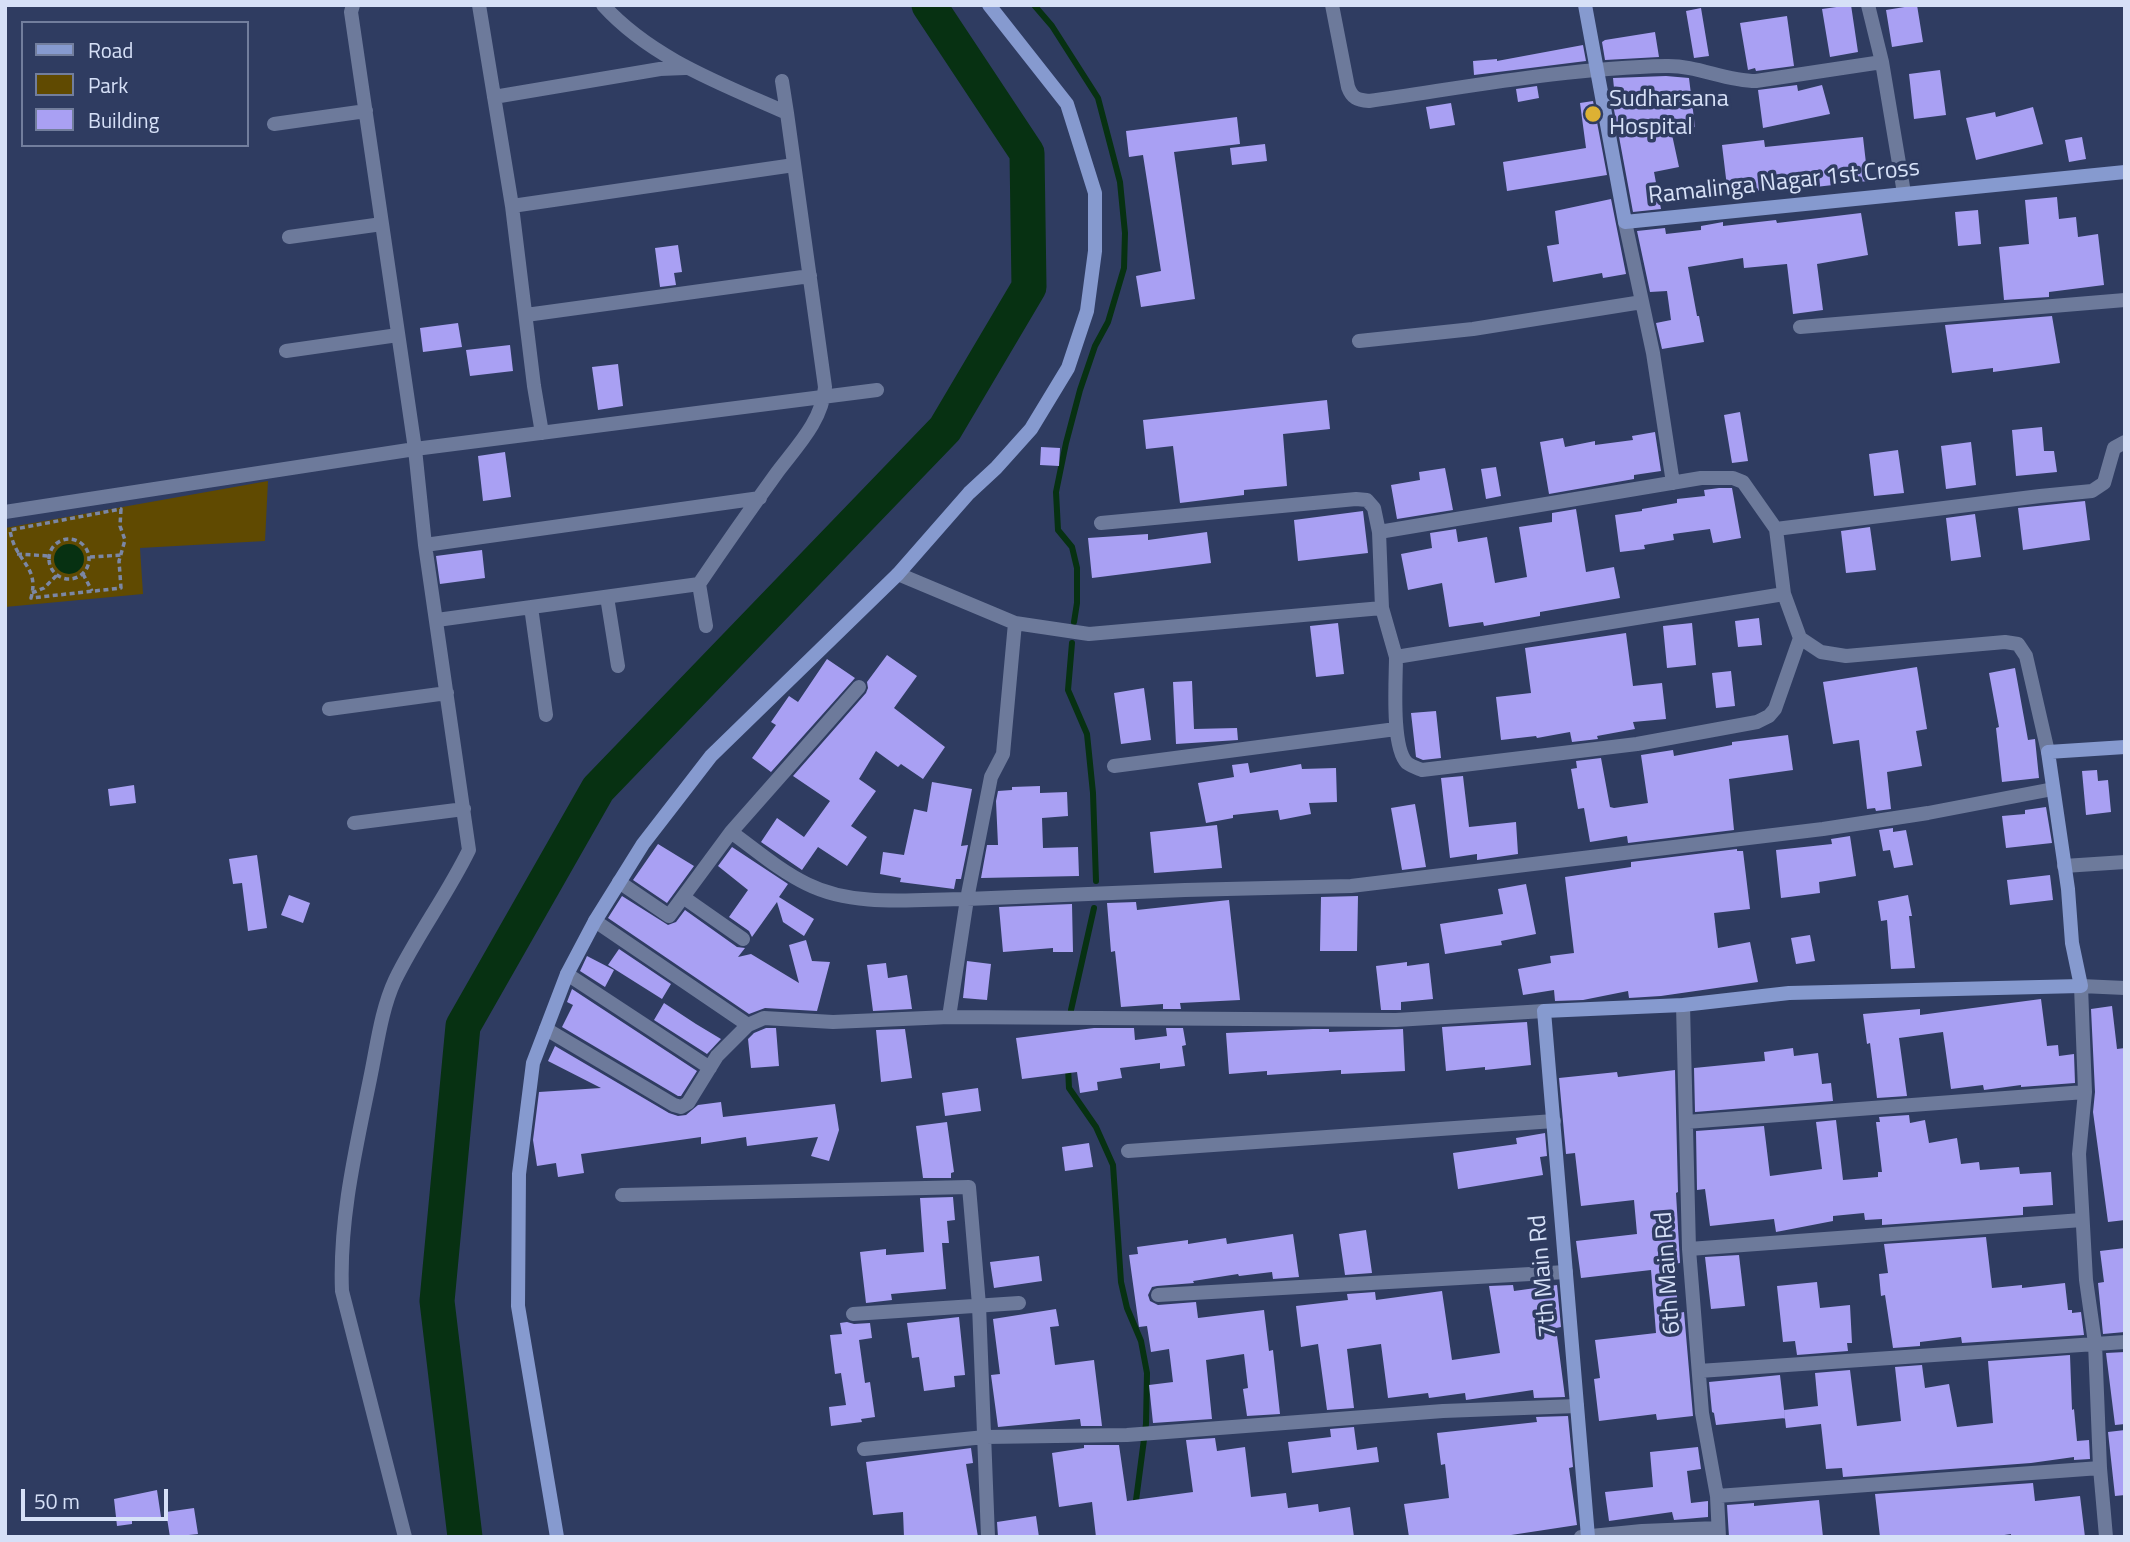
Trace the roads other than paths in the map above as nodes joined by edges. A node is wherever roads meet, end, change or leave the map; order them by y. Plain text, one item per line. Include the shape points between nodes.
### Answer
1 (353, 5) edge
2 (479, 5) edge
3 (603, 5) edge
4 (989, 5) edge
5 (1332, 5) edge
6 (1585, 5) edge
7 (1868, 5) edge
8 (1882, 62) junction
9 (685, 68) junction
10 (1596, 70) junction
11 (782, 81) dead end
12 (494, 97) junction
13 (366, 111) junction
14 (787, 113) junction
15 (274, 124) dead end
16 (794, 165) junction
17 (2125, 172) edge
18 (1904, 193) junction
19 (512, 206) junction
20 (1625, 222) junction
21 (382, 224) junction
22 (289, 237) dead end
23 (810, 276) junction
24 (2125, 300) edge
25 (1642, 302) junction
26 (526, 316) junction
27 (1800, 327) dead end
28 (398, 335) junction
29 (1359, 341) dead end
30 (286, 351) dead end
31 (877, 390) dead end
32 (824, 397) junction
33 (542, 433) junction
34 (2125, 442) edge
35 (415, 449) junction
36 (1673, 482) junction
37 (760, 498) junction
38 (5, 512) edge
39 (1101, 523) dead end
40 (1776, 528) junction
41 (1379, 532) junction
42 (425, 545) junction
43 (898, 573) junction
44 (699, 584) junction
45 (1784, 593) junction
46 (607, 597) junction
47 (531, 607) junction
48 (1382, 607) junction
49 (437, 620) junction
50 (1015, 623) junction
51 (706, 626) dead end
52 (1800, 638) junction
53 (1396, 657) junction
54 (618, 666) dead end
55 (859, 687) dead end
56 (447, 693) junction
57 (329, 709) dead end
58 (547, 715) dead end
59 (1396, 729) junction
60 (2125, 747) edge
61 (2048, 752) junction
62 (1114, 766) dead end
63 (2053, 789) junction
64 (464, 809) junction
65 (354, 823) dead end
66 (732, 832) junction
67 (2125, 862) edge
68 (2064, 866) junction
69 (618, 882) junction
70 (683, 897) junction
71 (967, 899) junction
72 (595, 921) junction
73 (743, 939) dead end
74 (567, 974) junction
75 (2081, 986) junction
76 (2125, 988) edge
77 (1682, 1005) junction
78 (1544, 1011) junction
79 (949, 1017) junction
80 (747, 1025) junction
81 (546, 1029) junction
82 (710, 1068) junction
83 (2085, 1092) junction
84 (1554, 1121) junction
85 (1686, 1122) junction
86 (1128, 1151) dead end
87 (622, 1195) dead end
88 (2082, 1220) junction
89 (1689, 1249) junction
90 (1566, 1272) junction
91 (1158, 1295) dead end
92 (1019, 1303) dead end
93 (979, 1305) junction
94 (853, 1314) dead end
95 (2125, 1342) edge
96 (2095, 1343) junction
97 (1699, 1371) junction
98 (1577, 1406) junction
99 (985, 1437) junction
100 (864, 1449) dead end
101 (2100, 1468) junction
102 (1717, 1496) junction
103 (1719, 1532) edge
104 (1588, 1536) edge
105 (405, 1537) edge
106 (557, 1537) edge
107 (988, 1537) edge
108 (1581, 1537) edge
109 (2106, 1537) edge

1 - 13 street
2 - 12 street
3 - 9 street via 619,22
4 - 43 street via 1067,104 1095,193 1095,251 1087,310 1068,368 1031,429
5 - 10 street via 1348,87 1358,100
6 - 10 street, Ramalinga Nagar 1st Cross
7 - 8 street
8 - 10 street via 1756,80 1684,66
8 - 18 street
9 - 12 street
9 - 14 street
10 - 20 street, Ramalinga Nagar 1st Cross
11 - 14 street
12 - 19 street
13 - 15 street
13 - 21 street
14 - 16 street
16 - 19 street
16 - 23 street
17 - 18 street, Ramalinga Nagar 1st Cross
18 - 20 street, Ramalinga Nagar 1st Cross
19 - 26 street
20 - 25 street
21 - 22 street
21 - 28 street
23 - 26 street
23 - 32 street
24 - 27 street
25 - 29 street via 1473,329
25 - 36 street
26 - 33 street
28 - 30 street
28 - 35 street
31 - 32 street
32 - 33 street
32 - 37 street via 801,444
33 - 35 street
34 - 40 street via 2114,448 2104,483 2092,491
35 - 38 street
35 - 42 street
36 - 40 street via 1718,476 1744,482
36 - 41 street
37 - 42 street
37 - 44 street
39 - 41 street via 1356,499 1367,500 1374,508
40 - 45 street
41 - 48 street
42 - 49 street
43 - 50 street
43 - 69 street via 711,756
44 - 46 street
44 - 51 street
45 - 52 street
45 - 53 street
46 - 47 street
46 - 54 street
47 - 49 street
47 - 58 street
48 - 50 street via 1088,634
48 - 53 street
49 - 56 street
50 - 71 street via 1003,754 991,777
52 - 59 street via 1775,709 1757,722 1637,744 1422,770 1408,765 1402,756
52 - 61 street via 1821,652 1846,656 2018,644 2026,656
53 - 59 street
55 - 66 street
56 - 57 street
56 - 64 street
59 - 62 street
60 - 61 street
61 - 63 street
63 - 68 street
63 - 71 street via 1823,829 1351,886
64 - 65 street
64 - 105 street via 469,849 394,982 383,1015 341,1257 342,1291
66 - 70 street
66 - 71 street via 795,878 826,892 863,899
67 - 68 street
68 - 75 street
69 - 70 street via 669,916
69 - 72 street
70 - 73 street
71 - 79 street
72 - 74 street
72 - 80 street
74 - 81 street
74 - 82 street
75 - 76 street
75 - 77 street via 1789,993
75 - 83 street
77 - 78 street
77 - 85 street, 6th Main Rd
78 - 79 street via 1395,1020
78 - 84 street, 7th Main Rd
79 - 80 street via 834,1022 764,1018
80 - 82 street
81 - 82 street via 678,1106 688,1103
81 - 106 street via 533,1063 519,1174 518,1306
83 - 85 street
83 - 88 street via 2079,1154
84 - 86 street
84 - 90 street, 7th Main Rd
85 - 89 street, 6th Main Rd
87 - 93 street via 969,1187
88 - 89 street
88 - 96 street
89 - 97 street, 6th Main Rd
90 - 91 street
90 - 98 street, 7th Main Rd
92 - 93 street
93 - 94 street
93 - 99 street
95 - 96 street
96 - 97 street
96 - 101 street
97 - 102 street, 6th Main Rd
98 - 99 street via 1443,1411 1127,1435
98 - 104 street, 7th Main Rd
99 - 100 street
99 - 107 street
101 - 102 street
101 - 109 street
102 - 103 street, 6th Main Rd
103 - 104 street
104 - 108 street

